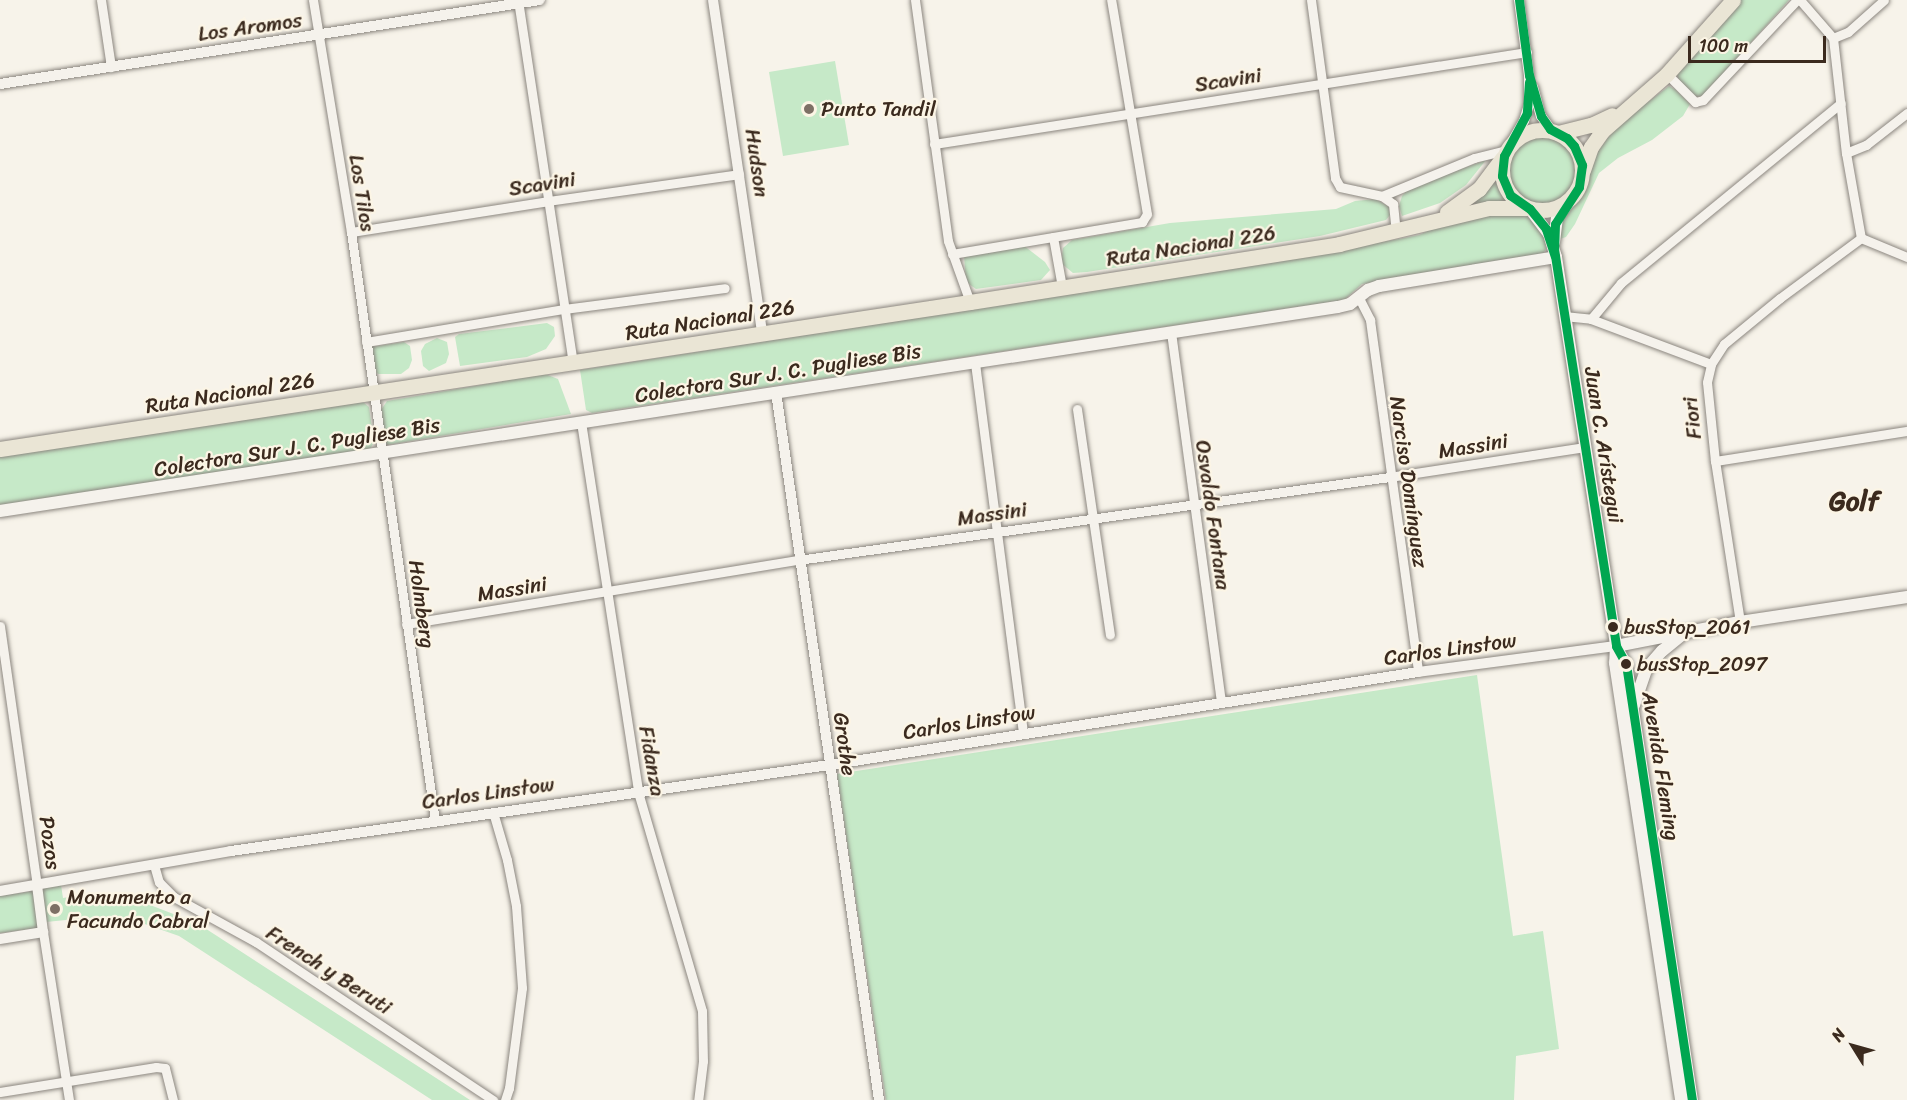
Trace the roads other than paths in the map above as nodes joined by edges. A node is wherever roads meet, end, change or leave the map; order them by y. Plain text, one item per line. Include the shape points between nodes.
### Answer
1 (101, 0) edge
2 (313, 0) edge
3 (540, 0) edge
4 (713, 0) edge
5 (915, 0) edge
6 (1110, 0) edge
7 (1311, 0) edge
8 (1519, 0) edge
9 (1733, 0) edge
10 (1799, 0) edge
11 (1884, 0) edge
12 (518, 2) edge
13 (318, 36) junction
14 (1833, 38) junction
15 (1527, 52) junction
16 (111, 67) junction
17 (1667, 74) junction
18 (1529, 75) junction
19 (1321, 83) junction
20 (0, 84) edge
21 (1841, 103) junction
22 (1627, 106) junction
23 (1907, 113) edge
24 (1129, 114) junction
25 (1555, 132) junction
26 (934, 144) junction
27 (1507, 150) junction
28 (1846, 153) junction
29 (739, 174) junction
30 (1582, 176) junction
31 (1382, 196) junction
32 (1573, 196) junction
33 (548, 201) junction
34 (1528, 208) junction
35 (1425, 222) junction
36 (1396, 231) junction
37 (351, 232) junction
38 (1053, 237) junction
39 (1861, 238) junction
40 (1555, 253) junction
41 (952, 254) junction
42 (1907, 257) edge
43 (1062, 287) junction
44 (725, 288) dead end
45 (1359, 298) junction
46 (970, 302) junction
47 (564, 309) junction
48 (1564, 316) junction
49 (1591, 319) junction
50 (1171, 332) junction
51 (762, 333) junction
52 (366, 342) junction
53 (975, 363) junction
54 (573, 364) junction
55 (1711, 364) junction
56 (776, 392) junction
57 (372, 393) junction
58 (1077, 409) dead end
59 (581, 422) junction
60 (1907, 431) edge
61 (1584, 447) junction
62 (0, 449) edge
63 (381, 454) junction
64 (1715, 461) junction
65 (1389, 477) junction
66 (1193, 503) junction
67 (0, 511) edge
68 (1092, 518) junction
69 (996, 532) junction
70 (798, 560) junction
71 (608, 593) junction
72 (1907, 597) edge
73 (1740, 622) junction
74 (406, 624) junction
75 (0, 627) edge
76 (1688, 632) junction
77 (1110, 635) dead end
78 (1616, 646) junction
79 (1418, 672) junction
80 (4, 687) edge
81 (1221, 702) junction
82 (1633, 715) junction
83 (1023, 733) junction
84 (829, 765) junction
85 (638, 792) junction
86 (493, 812) junction
87 (435, 821) junction
88 (154, 865) junction
89 (37, 885) junction
90 (0, 891) edge
91 (43, 932) junction
92 (0, 939) edge
93 (66, 1083) junction
94 (0, 1092) edge
95 (69, 1100) edge
96 (173, 1100) edge
97 (493, 1100) edge
98 (505, 1100) edge
99 (698, 1100) edge
100 (879, 1100) edge
101 (1681, 1100) edge
102 (1692, 1100) edge

1 - 16 street
2 - 13 street, Los Tilos
3 - 12 street, Los Aromos
4 - 29 street, Hudson
5 - 26 street
6 - 24 street
7 - 19 street
8 - 15 street
9 - 17 highway, Ruta Nacional 226
10 - 14 street
10 - 17 street via 1703,100 1695,102
11 - 14 street via 1848,32
12 - 13 street, Los Aromos
12 - 33 street
13 - 16 street, Los Aromos
13 - 37 street, Los Tilos
14 - 21 street
15 - 18 street
15 - 19 street, Scavini
16 - 20 street, Los Aromos
17 - 22 highway, Ruta Nacional 226
18 - 25 street via 1541,116
18 - 27 street via 1527,113
19 - 24 street, Scavini
19 - 31 street via 1335,178 1340,187
21 - 28 street
21 - 49 street via 1621,283
22 - 25 highway, Ruta Nacional 226 via 1591,125
22 - 30 highway, Ruta Nacional 226 via 1591,147
23 - 28 street via 1866,145
24 - 26 street, Scavini
24 - 38 street via 1147,214 1142,222
25 - 27 highway, Ruta Nacional 226 via 1529,132
25 - 30 highway via 1567,138 1579,155
26 - 41 street
27 - 31 street via 1474,158
27 - 34 highway via 1502,166 1505,186 1517,202
27 - 35 highway, Ruta Nacional 226 via 1486,181 1464,201
28 - 39 street
29 - 33 street, Scavini
29 - 51 street, Hudson
30 - 32 highway, Ruta Nacional 226
31 - 36 street via 1393,204
32 - 34 highway, Ruta Nacional 226 via 1554,209
32 - 40 main road, Juan C. Arístegui via 1555,224
33 - 37 street, Scavini
33 - 47 street
34 - 35 highway, Ruta Nacional 226 via 1489,208
34 - 40 main road, Juan C. Arístegui via 1546,229
35 - 36 highway, Ruta Nacional 226
36 - 43 highway, Ruta Nacional 226 via 1340,244
37 - 52 street, Los Tilos
38 - 41 street
38 - 43 street
39 - 42 street
39 - 55 street via 1724,344
40 - 45 main road, Colectora Sur J. C. Pugliese Bis via 1379,286
40 - 48 main road, Juan C. Arístegui
41 - 46 street
43 - 46 highway, Ruta Nacional 226
44 - 47 street
45 - 50 main road, Colectora Sur J. C. Pugliese Bis via 1338,307
45 - 65 street, Narciso Domínguez via 1370,321
46 - 51 highway, Ruta Nacional 226
47 - 52 street
47 - 54 street
48 - 49 street
48 - 61 main road, Juan C. Arístegui
49 - 55 street
50 - 53 main road, Colectora Sur J. C. Pugliese Bis
50 - 66 street, Osvaldo Fontana
51 - 54 highway, Ruta Nacional 226
52 - 57 street, Los Tilos
53 - 56 main road, Colectora Sur J. C. Pugliese Bis
53 - 69 street
54 - 57 highway, Ruta Nacional 226
55 - 64 street, Fiori via 1707,382
56 - 59 main road, Colectora Sur J. C. Pugliese Bis
56 - 70 street, Grothe
57 - 62 highway, Ruta Nacional 226
57 - 63 street, Holmberg
58 - 68 street
59 - 63 main road, Colectora Sur J. C. Pugliese Bis
59 - 71 street, Fidanza
60 - 64 street
61 - 65 street, Massini
61 - 78 main road, Juan C. Arístegui
63 - 67 main road, Colectora Sur J. C. Pugliese Bis
63 - 74 street, Holmberg
64 - 73 street, Fiori
65 - 66 street, Massini
65 - 79 street, Narciso Domínguez
66 - 68 street, Massini
66 - 81 street, Osvaldo Fontana
68 - 69 street, Massini
68 - 77 street
69 - 70 street, Massini
69 - 83 street
70 - 71 street, Massini
70 - 84 street, Grothe
71 - 74 street, Massini
71 - 85 street, Fidanza
72 - 73 main road, Carlos Linstow
73 - 76 main road, Carlos Linstow
74 - 87 street, Holmberg
75 - 80 street, Pozos
76 - 78 main road, Carlos Linstow
76 - 82 main road via 1647,668
78 - 79 street, Carlos Linstow
78 - 82 main road, Avenida Fleming via 1626,664
78 - 101 main road, Avenida Fleming via 1615,663
79 - 81 street, Carlos Linstow
80 - 89 street, Pozos
81 - 83 street, Carlos Linstow
82 - 102 main road, Avenida Fleming
83 - 84 street, Carlos Linstow
84 - 85 street, Carlos Linstow
84 - 100 street, Grothe
85 - 86 street, Carlos Linstow
85 - 99 street, Fidanza via 702,1011 703,1061
86 - 87 street, Carlos Linstow
86 - 98 street via 516,906 522,988
87 - 88 street, Carlos Linstow
88 - 89 street, Carlos Linstow
88 - 97 street, French y Beruti via 159,882 174,897 256,942
89 - 90 street, Carlos Linstow
89 - 91 street, Pozos
91 - 92 street
91 - 93 street, Pozos
93 - 94 street
93 - 95 street, Pozos
93 - 96 street via 165,1068

